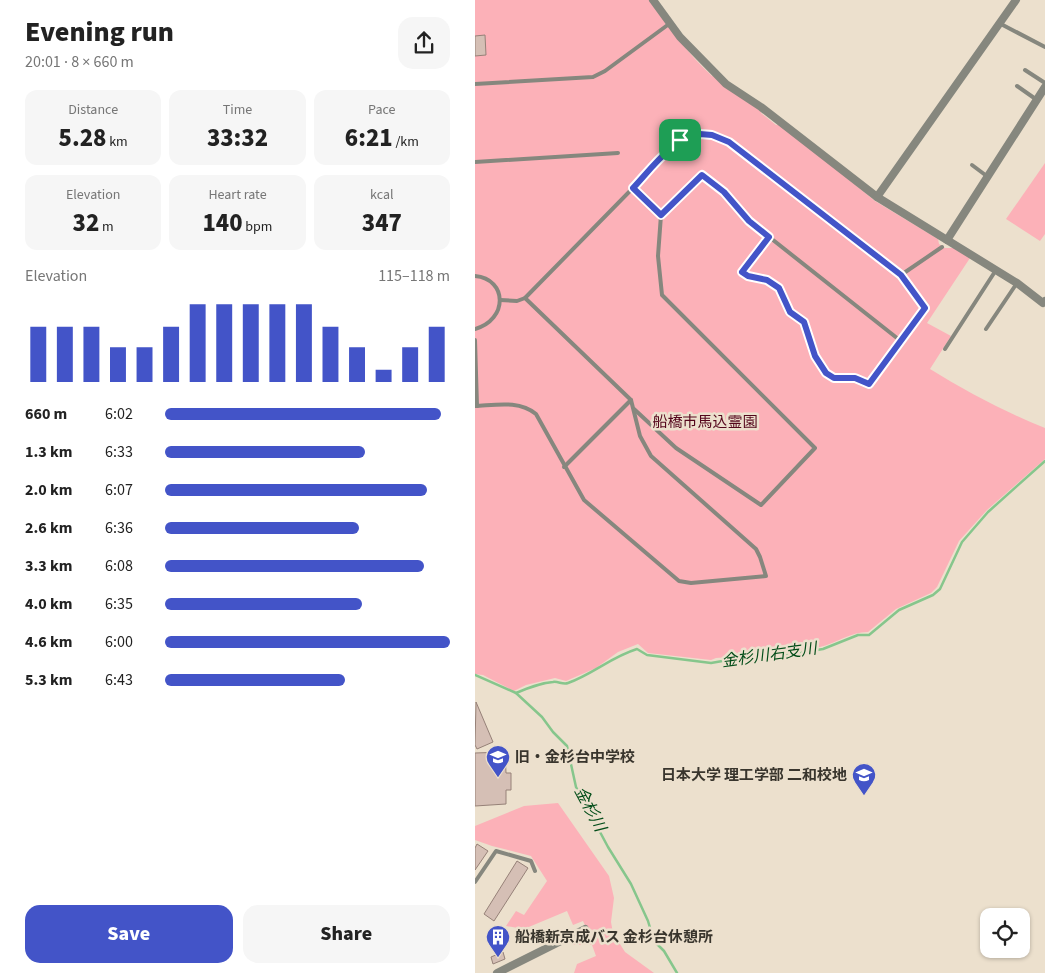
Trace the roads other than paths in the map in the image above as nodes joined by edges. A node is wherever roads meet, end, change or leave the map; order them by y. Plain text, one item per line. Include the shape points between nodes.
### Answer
1 (653, 0) edge
2 (1016, 0) edge
3 (669, 24) junction
4 (999, 24) junction
5 (1045, 46) edge
6 (1025, 70) dead end
7 (1045, 83) edge
8 (475, 84) edge
9 (1017, 86) dead end
10 (1045, 87) edge
11 (1037, 100) junction
12 (618, 153) dead end
13 (475, 162) edge
14 (972, 165) dead end
15 (988, 177) junction
16 (633, 188) junction
17 (877, 197) junction
18 (661, 215) junction
19 (769, 237) junction
20 (945, 244) junction
21 (996, 270) junction
22 (901, 275) junction
23 (475, 276) edge
24 (1017, 283) junction
25 (525, 298) junction
26 (500, 300) junction
27 (1045, 301) edge
28 (987, 328) dead end
29 (475, 329) edge
30 (475, 340) edge
31 (902, 342) junction
32 (945, 350) dead end
33 (631, 400) junction
34 (476, 406) edge
35 (634, 409) junction
36 (564, 467) junction
37 (535, 870) dead end
38 (475, 882) edge
39 (585, 929) dead end
40 (497, 973) edge

1 - 3 street
2 - 4 street
3 - 8 lane via 593,77
3 - 17 street via 727,84
4 - 5 lane
4 - 17 street
6 - 7 lane
9 - 11 lane
10 - 11 street
11 - 15 street
12 - 13 lane
14 - 15 lane
15 - 20 street
16 - 18 lane
16 - 22 lane via 680,140 691,135 712,135 729,142
16 - 25 lane
17 - 20 street
18 - 19 lane via 702,175
18 - 35 lane via 658,256 662,295 815,448 761,505 676,448
19 - 31 lane
19 - 31 lane via 742,272 767,280 779,288 790,312 804,322 815,356 829,376 855,378 869,384
20 - 21 street
20 - 22 lane
21 - 24 street
21 - 32 lane
22 - 31 lane via 925,308
23 - 26 lane via 490,282
24 - 27 street via 1043,303
24 - 28 lane
25 - 26 lane
25 - 33 lane
26 - 29 lane via 499,311 493,320 485,327
30 - 34 lane
33 - 35 lane
33 - 36 lane
34 - 36 lane via 518,404 528,407 542,420
35 - 36 lane via 640,436 651,456 756,549 766,576 691,583 679,581 594,511
37 - 38 lane via 531,860 496,851
39 - 40 street

